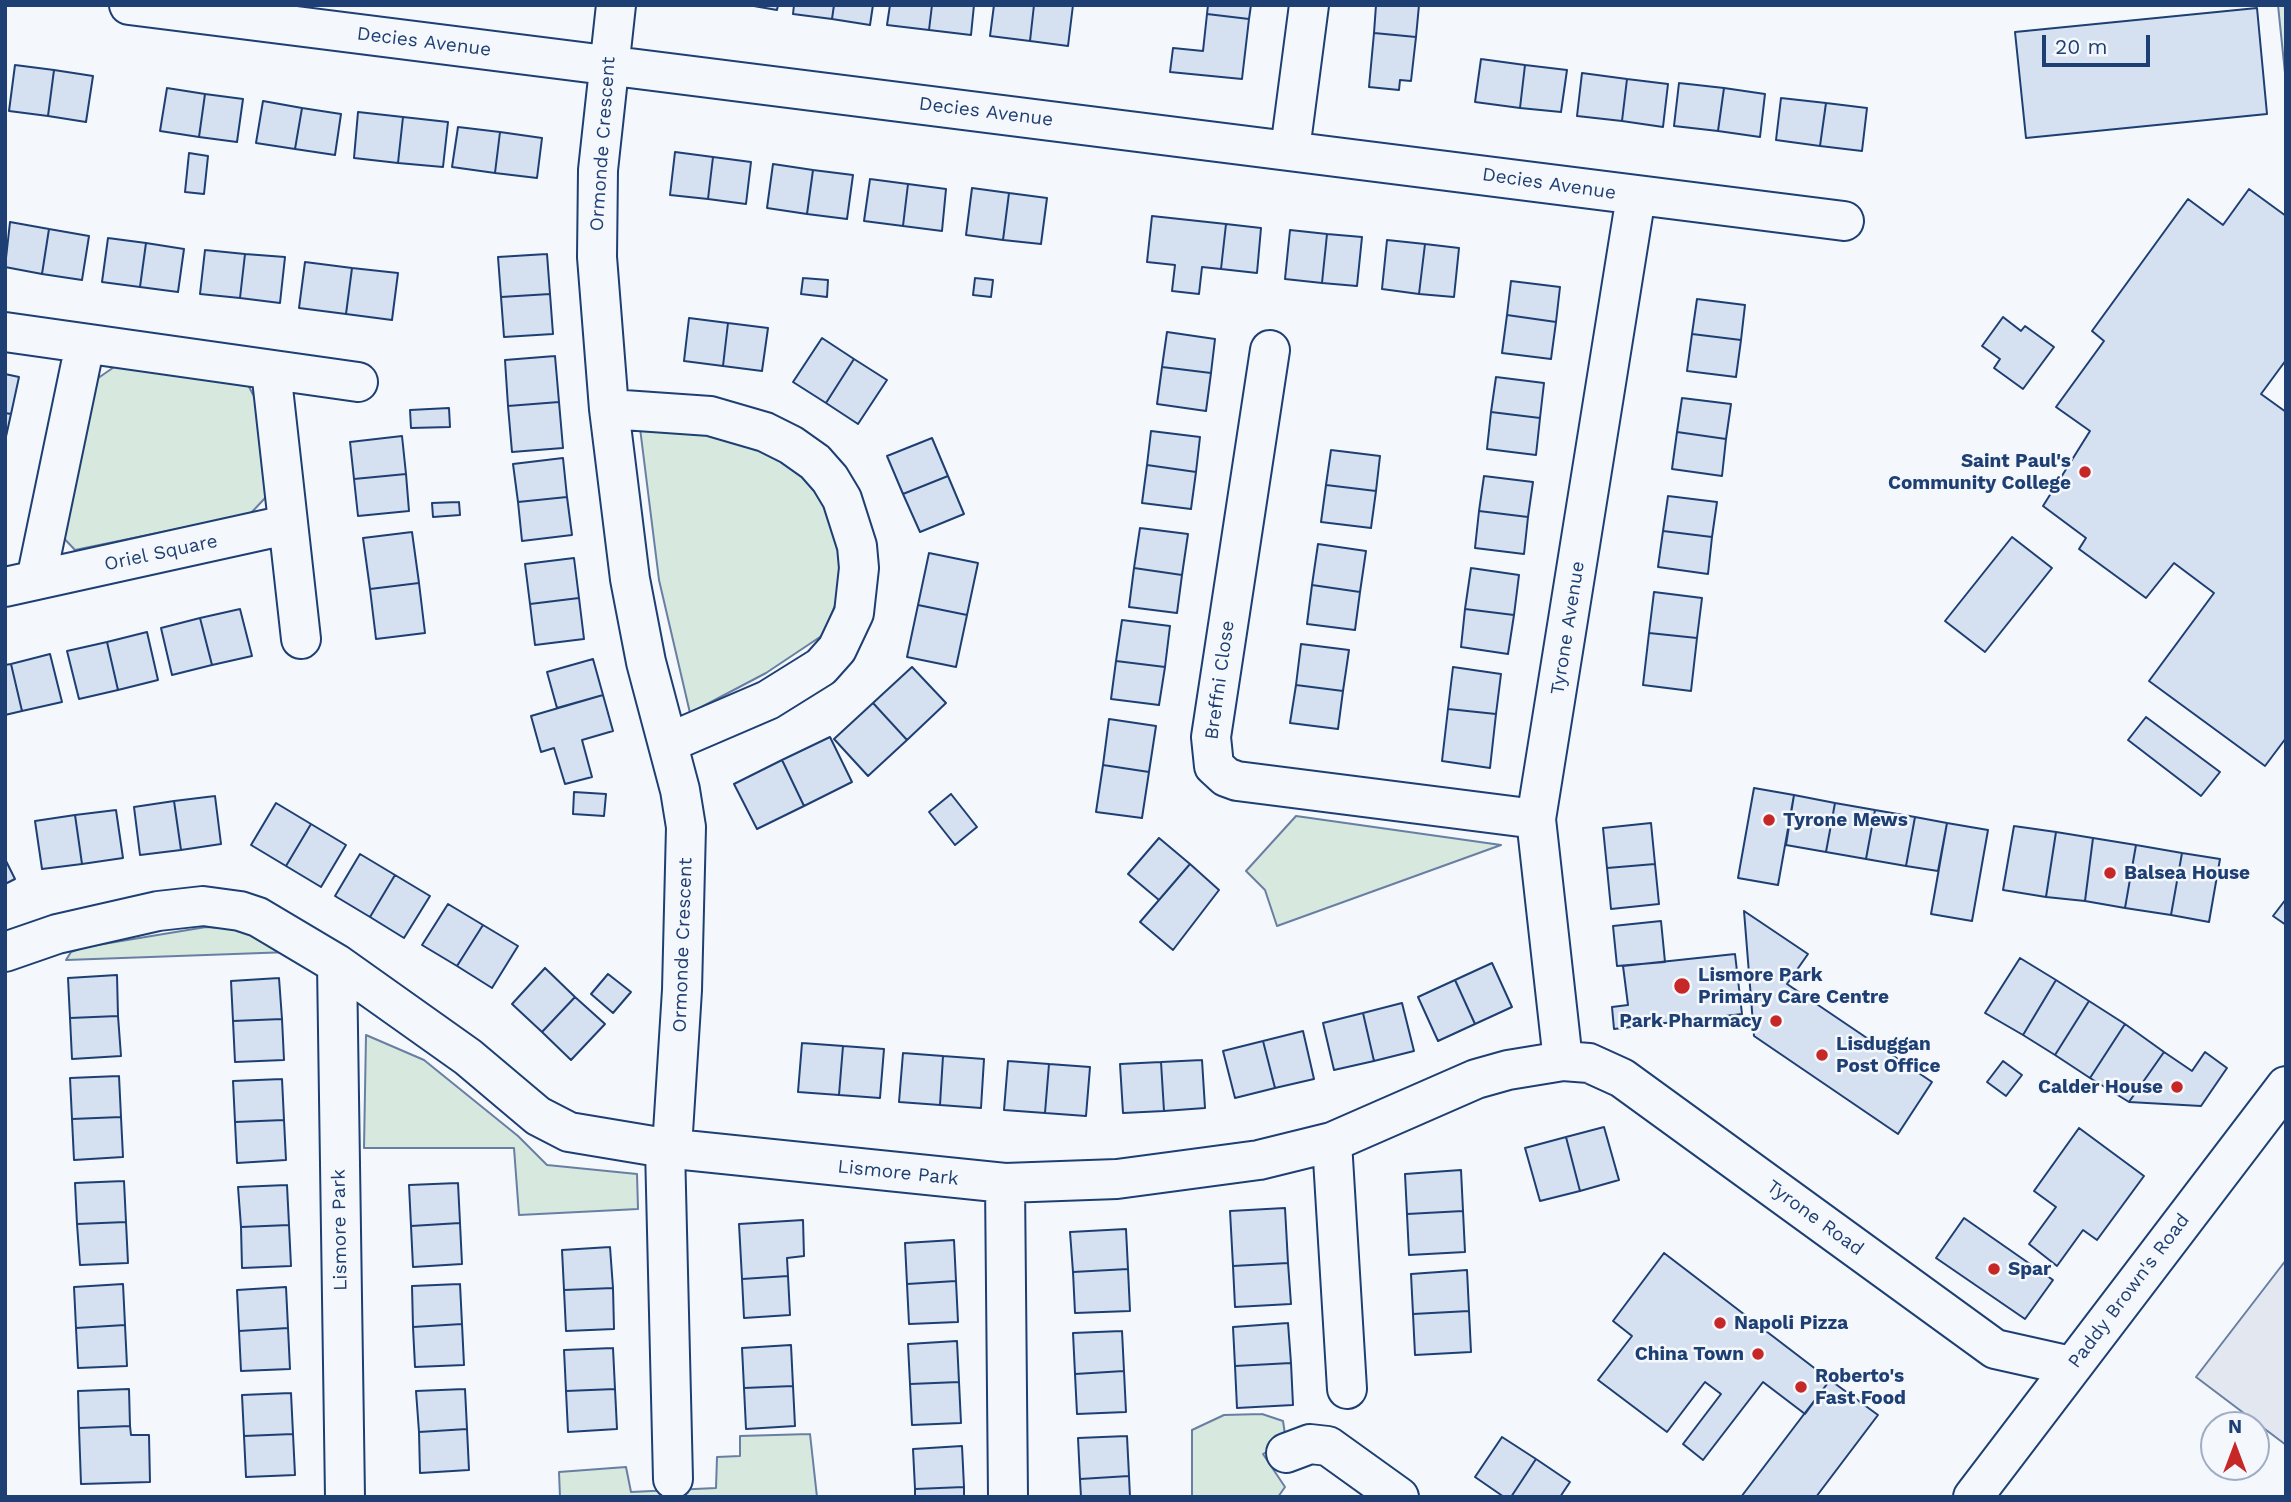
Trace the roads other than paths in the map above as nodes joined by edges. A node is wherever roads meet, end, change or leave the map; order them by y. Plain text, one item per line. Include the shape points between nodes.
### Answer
1 (129, 5) edge
2 (616, 5) edge
3 (1308, 5) edge
4 (608, 65) junction
5 (1290, 150) junction
6 (1636, 196) junction
7 (1844, 221) dead end
8 (5, 332) edge
9 (85, 344) junction
10 (1270, 351) dead end
11 (271, 370) junction
12 (358, 382) dead end
13 (609, 408) junction
14 (286, 525) junction
15 (20, 584) edge
16 (301, 639) dead end
17 (668, 743) junction
18 (1536, 820) junction
19 (5, 952) edge
20 (337, 964) junction
21 (1563, 1061) junction
22 (2286, 1086) edge
23 (1332, 1142) junction
24 (669, 1148) junction
25 (1005, 1183) junction
26 (2071, 1366) junction
27 (1348, 1390) dead end
28 (1286, 1453) dead end
29 (673, 1479) dead end
30 (345, 1497) edge
31 (1008, 1497) edge
32 (1399, 1497) edge
33 (1973, 1497) edge

1 - 4 street, Decies Avenue
2 - 4 street, Ormonde Crescent
3 - 5 street
4 - 5 street, Decies Avenue
4 - 13 street, Ormonde Crescent via 596,227
5 - 6 street, Decies Avenue
6 - 7 street, Decies Avenue
6 - 18 street, Tyrone Avenue
8 - 9 street
9 - 11 street
9 - 15 street, Oriel Square
10 - 18 street, Breffni Close via 1211,737 1214,766 1226,777 1248,783
11 - 12 street
11 - 14 street
13 - 17 street, Ormonde Crescent via 637,620
13 - 17 street via 710,416 791,445 816,462 830,479 842,499 857,546 854,613 837,649 821,667 768,700
14 - 15 street, Oriel Square
14 - 16 street
17 - 24 street, Ormonde Crescent via 680,790 687,850
18 - 21 street, Tyrone Avenue
19 - 20 street, Lismore Park via 57,934 158,911 203,906 258,917
20 - 24 street, Lismore Park via 424,1024 553,1125 585,1137
20 - 30 street, Lismore Park
21 - 23 street, Lismore Park via 1476,1079
21 - 26 street, Tyrone Road via 1588,1063 1622,1078 1995,1349
22 - 26 street, Paddy Brown's Road
23 - 25 street, Lismore Park via 1185,1172
23 - 27 street
24 - 25 street, Lismore Park
24 - 29 street
25 - 31 street
26 - 33 street, Paddy Brown's Road
28 - 32 street via 1310,1444 1328,1446

